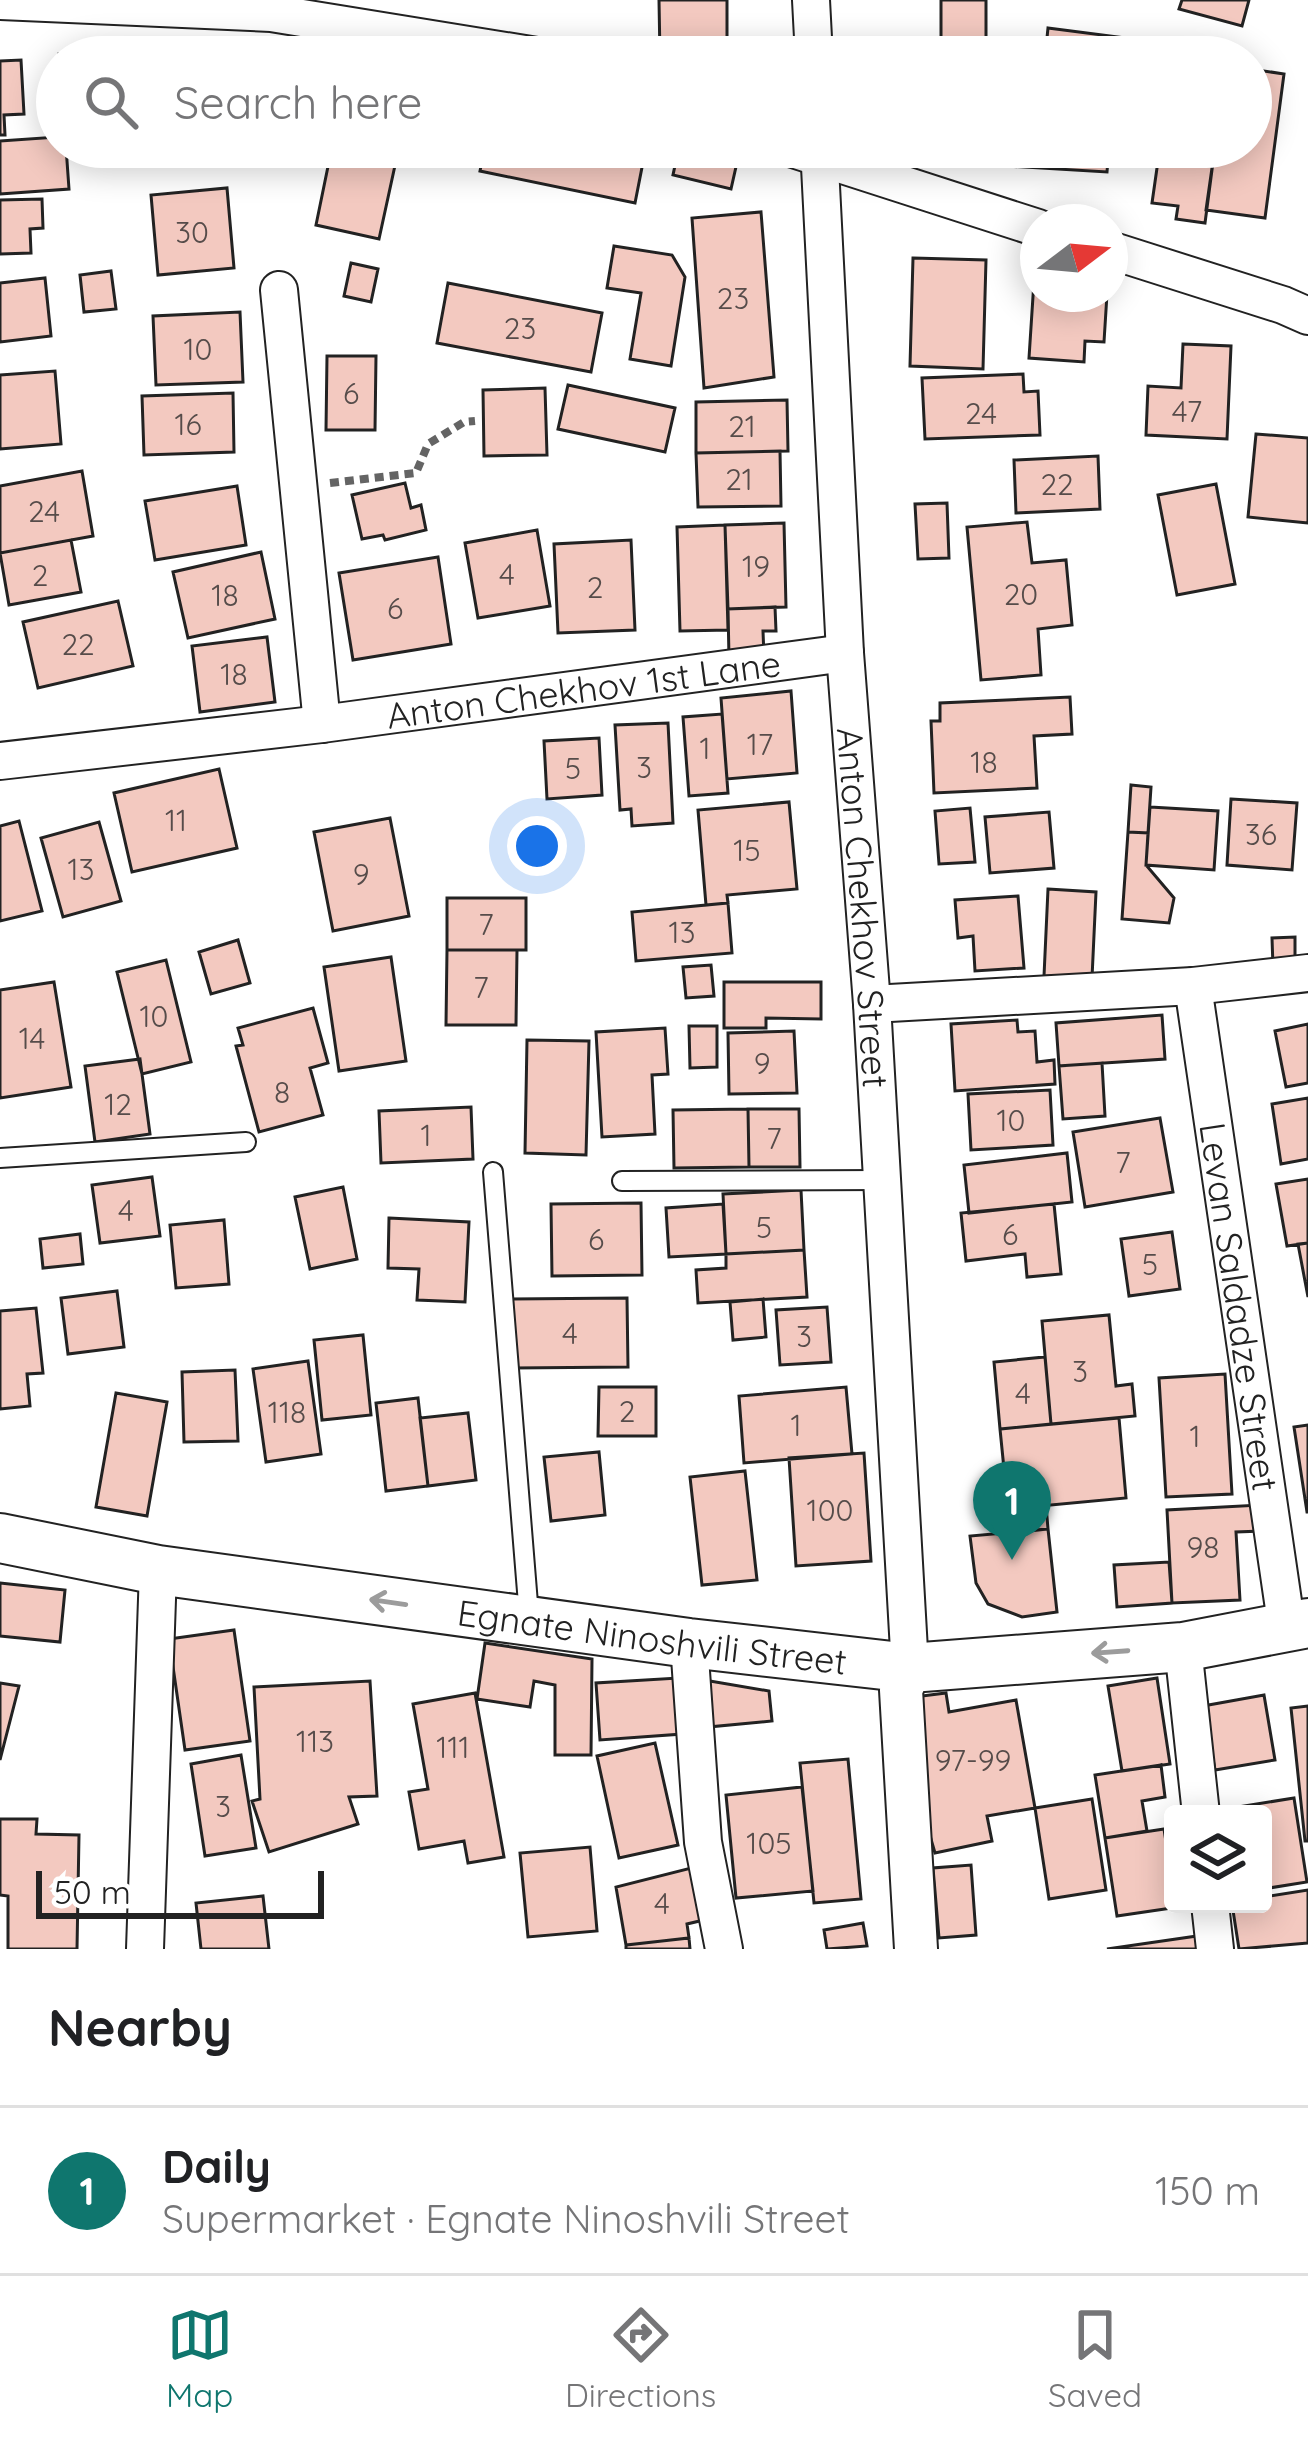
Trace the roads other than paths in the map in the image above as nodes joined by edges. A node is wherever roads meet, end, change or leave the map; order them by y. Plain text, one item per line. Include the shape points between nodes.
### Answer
1 (811, 0) edge
2 (0, 2) edge
3 (414, 36) edge
4 (813, 36) edge
5 (810, 168) edge
6 (860, 168) edge
7 (1020, 222) edge
8 (1128, 256) edge
9 (279, 290) dead end
10 (1308, 316) edge
11 (845, 652) junction
12 (322, 724) junction
13 (0, 761) edge
14 (1308, 973) edge
15 (1192, 986) junction
16 (872, 1004) junction
17 (246, 1142) dead end
18 (0, 1158) edge
19 (493, 1172) dead end
20 (882, 1180) junction
21 (622, 1181) dead end
22 (0, 1538) edge
23 (158, 1570) junction
24 (529, 1621) junction
25 (1298, 1626) edge
26 (689, 1643) junction
27 (1183, 1647) junction
28 (910, 1668) junction
29 (1200, 1805) edge
30 (1211, 1913) edge
31 (145, 1949) edge
32 (724, 1949) edge
33 (916, 1949) edge
34 (1215, 1949) edge

1 - 4 street
2 - 3 street via 272,13
5 - 11 street, Anton Chekhov Street
6 - 7 street
8 - 10 street
9 - 12 street
11 - 12 street, Anton Chekhov 1st Lane
11 - 16 street, Anton Chekhov Street
12 - 13 street, Anton Chekhov 1st Lane
14 - 15 street
15 - 16 street
15 - 25 street, Levan Saldadze Street
16 - 20 street, Anton Chekhov Street
17 - 18 lane
19 - 24 lane
20 - 21 lane
20 - 28 street, Anton Chekhov Street
22 - 23 main road, Egnate Ninoshvili Street
24 -> 23 main road, Egnate Ninoshvili Street
23 - 31 street
24 - 26 main road, Egnate Ninoshvili Street
25 - 27 main road, Egnate Ninoshvili Street
26 - 28 main road, Egnate Ninoshvili Street
26 - 32 street via 703,1842
27 -> 28 main road, Egnate Ninoshvili Street
27 - 29 street
28 - 33 street via 902,1690
30 - 34 street

